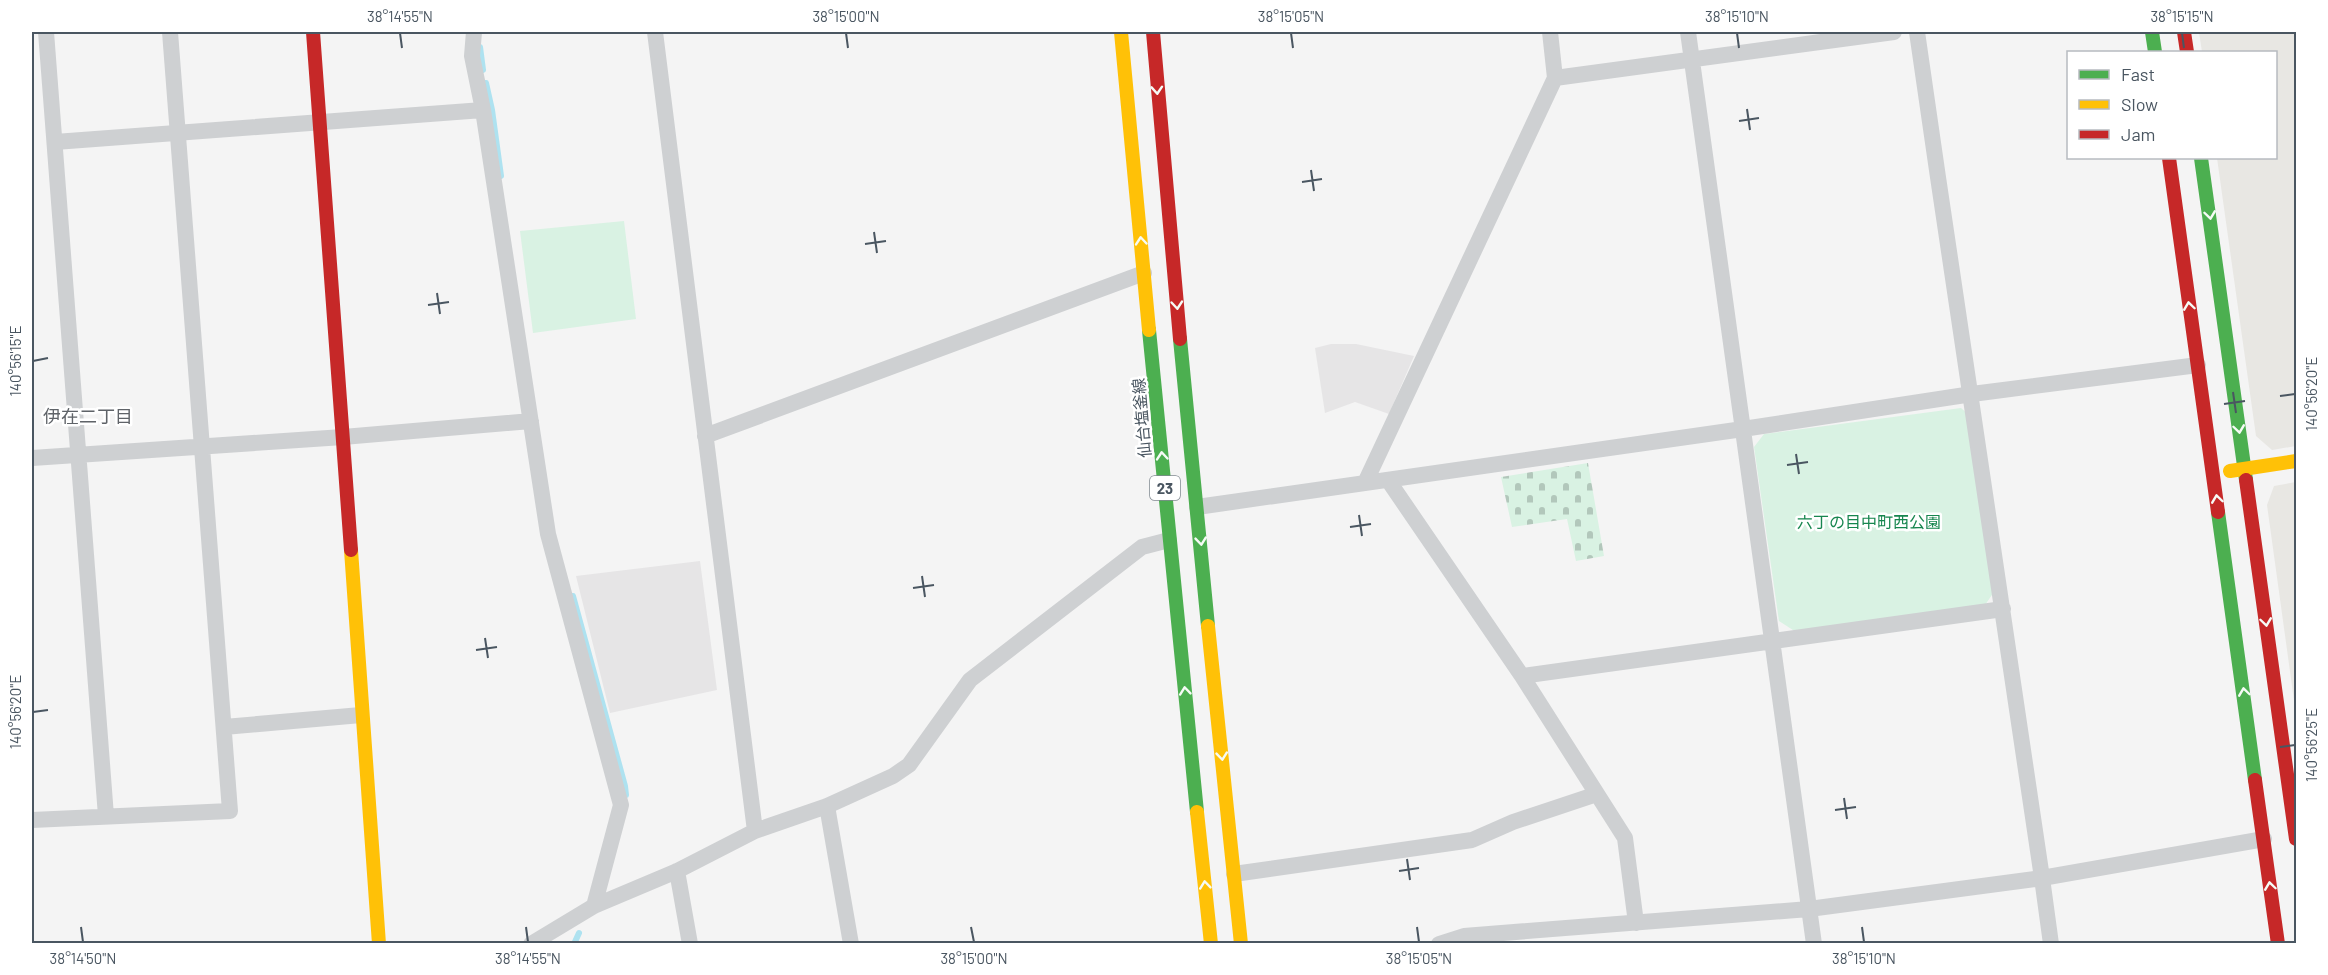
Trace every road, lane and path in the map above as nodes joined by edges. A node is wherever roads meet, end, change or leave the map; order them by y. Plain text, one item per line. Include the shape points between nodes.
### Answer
1 (46, 32) edge
2 (170, 32) edge
3 (313, 32) edge
4 (474, 32) edge
5 (655, 32) edge
6 (1121, 32) edge
7 (1153, 32) edge
8 (1550, 32) edge
9 (1688, 32) edge
10 (1894, 32) edge
11 (1917, 32) edge
12 (2152, 32) edge
13 (2184, 32) edge
14 (2154, 51) edge
15 (2187, 51) edge
16 (1692, 60) junction
17 (1556, 78) junction
18 (483, 110) junction
19 (321, 123) junction
20 (178, 133) junction
21 (55, 142) junction
22 (2169, 159) edge
23 (2201, 159) edge
24 (1144, 273) junction
25 (2198, 365) junction
26 (1972, 394) junction
27 (531, 421) junction
28 (1743, 429) junction
29 (705, 436) junction
30 (343, 437) junction
31 (202, 447) junction
32 (79, 455) junction
33 (32, 458) edge
34 (2296, 461) edge
35 (2245, 469) junction
36 (2214, 473) junction
37 (1389, 480) junction
38 (1365, 483) junction
39 (1197, 507) junction
40 (1169, 540) junction
41 (2003, 609) junction
42 (1773, 641) junction
43 (1522, 676) junction
44 (361, 715) junction
45 (224, 727) junction
46 (1597, 794) junction
47 (827, 806) junction
48 (106, 816) junction
49 (32, 820) edge
50 (755, 831) junction
51 (2264, 839) junction
52 (2296, 839) edge
53 (677, 872) junction
54 (1234, 874) junction
55 (2042, 878) junction
56 (594, 906) junction
57 (1809, 909) junction
58 (1636, 923) junction
59 (1466, 940) edge
60 (540, 942) edge
61 (379, 944) edge
62 (690, 944) edge
63 (851, 944) edge
64 (1211, 944) edge
65 (1242, 944) edge
66 (1439, 944) edge
67 (1814, 944) edge
68 (2051, 944) edge
69 (2278, 944) edge

1 - 21 street
2 - 20 street
3 - 19 street
4 - 18 street via 472,56
5 - 29 street
24 -> 6 street, 仙台塩釜線 / 23
7 -> 39 street, 23
8 - 17 street
9 - 16 street
10 - 16 street
11 - 26 street via 1955,305
12 - 14 street
13 - 15 street
16 - 17 street
16 - 28 street
17 - 38 street
18 - 19 street
18 - 27 street
19 - 20 street
19 - 30 street
20 - 21 street
20 - 31 street
21 - 32 street
25 -> 22 street
23 -> 35 street
24 - 29 street
40 -> 24 street, 仙台塩釜線 / 23
25 - 26 street
25 - 36 street
26 - 28 street
26 - 41 street
27 - 30 street
27 - 56 street via 548,534 621,805
28 - 37 street
28 - 42 street
29 - 50 street
30 - 31 street
30 - 44 street
31 - 32 street
31 - 45 street
32 - 33 street
32 - 48 street
34 - 35 street
35 - 36 street
35 -> 52 street
51 -> 36 street
37 - 38 street
37 - 43 street
38 - 39 street
39 -> 54 street, 23
40 - 47 street via 1142,547 970,680 909,765 894,776
64 -> 40 street, 仙台塩釜線 / 23
41 - 42 street
41 - 55 street
42 - 43 street
42 - 57 street
43 - 46 street
44 - 45 street
44 - 61 street
45 - 48 street via 230,811
46 - 54 street via 1472,840
46 - 58 street via 1625,838
47 - 50 street
47 - 63 street
48 - 49 street
50 - 53 street
51 - 55 street
69 -> 51 street
53 - 56 street
53 - 62 street
54 - 65 street, 23
55 - 57 street
55 - 68 street
56 - 60 street
57 - 58 street
57 - 67 street
58 - 59 street
59 - 66 street

